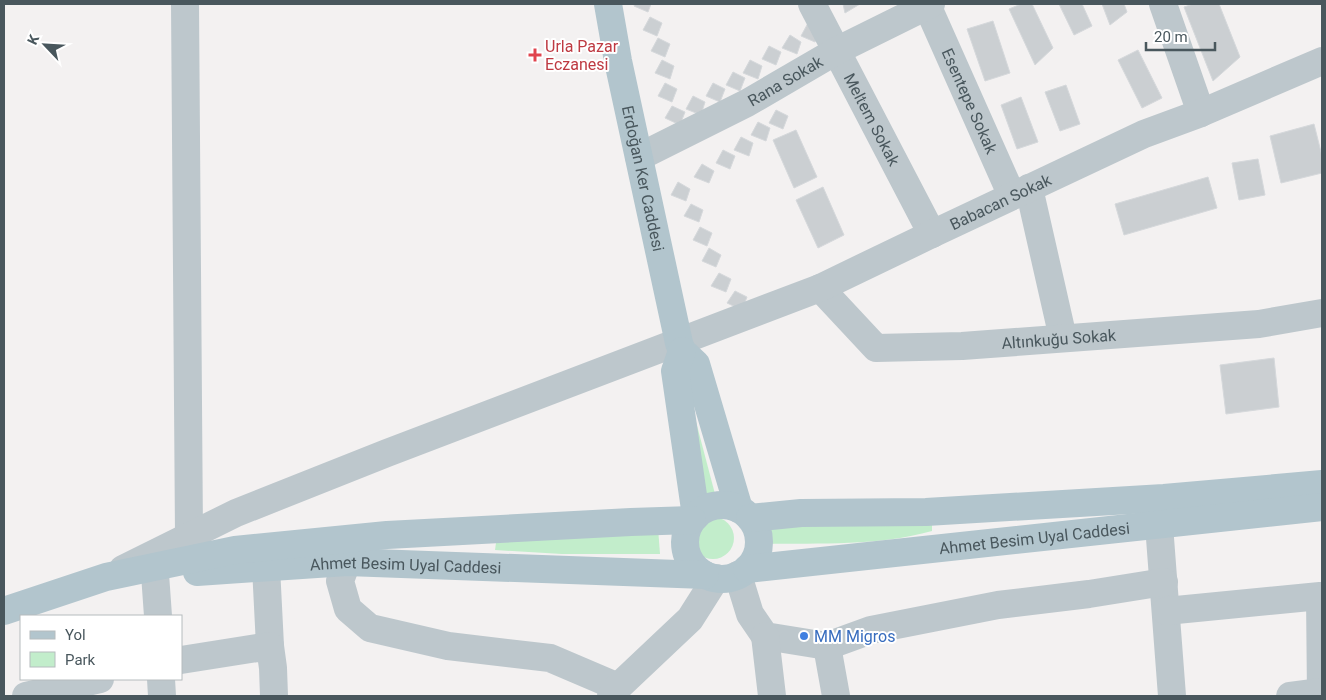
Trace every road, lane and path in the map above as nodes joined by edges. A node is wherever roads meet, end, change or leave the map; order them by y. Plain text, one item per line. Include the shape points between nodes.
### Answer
1 (185, 4) edge
2 (608, 4) edge
3 (812, 4) edge
4 (1163, 4) edge
5 (929, 5) edge
6 (838, 50) junction
7 (1322, 61) edge
8 (1201, 113) junction
9 (639, 157) junction
10 (1021, 192) junction
11 (932, 234) junction
12 (820, 288) junction
13 (1322, 313) edge
14 (1063, 338) junction
15 (681, 347) junction
16 (1322, 484) edge
17 (1322, 507) edge
18 (745, 513) junction
19 (694, 518) junction
20 (1159, 525) junction
21 (189, 536) junction
22 (347, 562) junction
23 (266, 567) junction
24 (155, 574) junction
25 (726, 574) junction
26 (106, 577) junction
27 (1164, 582) junction
28 (1321, 595) edge
29 (33, 609) edge
30 (4, 611) edge
31 (1166, 611) junction
32 (158, 615) edge
33 (765, 636) junction
34 (270, 646) junction
35 (827, 646) junction
36 (182, 660) edge
37 (95, 680) edge
38 (161, 680) edge
39 (38, 691) edge
40 (615, 692) edge
41 (1321, 694) edge
42 (162, 696) edge
43 (274, 696) edge
44 (772, 696) edge
45 (836, 696) edge
46 (1172, 696) edge
47 (1290, 696) edge

1 - 21 street
2 - 9 main road, Erdoğan Ker Caddesi
3 - 6 street, Meltem Sokak
4 - 8 street
5 - 6 street, Rana Sokak
5 - 10 street, Esentepe Sokak
6 - 9 street, Rana Sokak via 747,103
6 - 11 street, Meltem Sokak
7 - 8 street, Babacan Sokak
8 - 10 street, Babacan Sokak via 1144,134
9 - 15 main road, Erdoğan Ker Caddesi
10 - 11 street, Babacan Sokak
10 - 14 street, Esentepe Sokak
11 - 12 street, Babacan Sokak
12 - 14 street, Altınkuğu Sokak via 876,348 962,346
12 - 15 street, Babacan Sokak
13 - 14 street, Altınkuğu Sokak via 1259,324
15 - 18 main road, Erdoğan Ker Caddesi via 696,364
15 - 19 main road, Erdoğan Ker Caddesi via 676,371
15 - 21 street, Babacan Sokak via 387,453 236,513
16 - 18 main road, Ahmet Besim Uyal Caddesi via 1164,498 926,512
17 - 20 main road, Ahmet Besim Uyal Caddesi
18 - 19 main road via 728,505 716,505
18 - 25 main road via 756,527 759,538 756,555
19 - 25 main road via 685,540 690,560 696,568
19 - 26 main road, Ahmet Besim Uyal Caddesi via 387,535 264,547
20 - 25 main road, Ahmet Besim Uyal Caddesi
20 - 27 street
21 - 26 street, Babacan Sokak
22 - 23 main road, Ahmet Besim Uyal Caddesi
22 - 25 main road, Ahmet Besim Uyal Caddesi
22 - 40 street via 340,582 348,610 370,628 448,646 550,658
23 - 24 main road, Ahmet Besim Uyal Caddesi
23 - 34 street
24 - 26 main road, Ahmet Besim Uyal Caddesi
24 - 32 street
25 - 33 street
25 - 40 street via 690,619
26 - 29 main road, Ahmet Besim Uyal Caddesi
27 - 31 street
27 - 35 street via 998,605 871,630
28 - 31 street
28 - 41 street
29 - 30 main road, Ahmet Besim Uyal Caddesi
31 - 46 street
33 - 35 street
33 - 44 street
34 - 36 street
34 - 43 street
35 - 45 street
37 - 39 street
38 - 42 street
41 - 47 street

